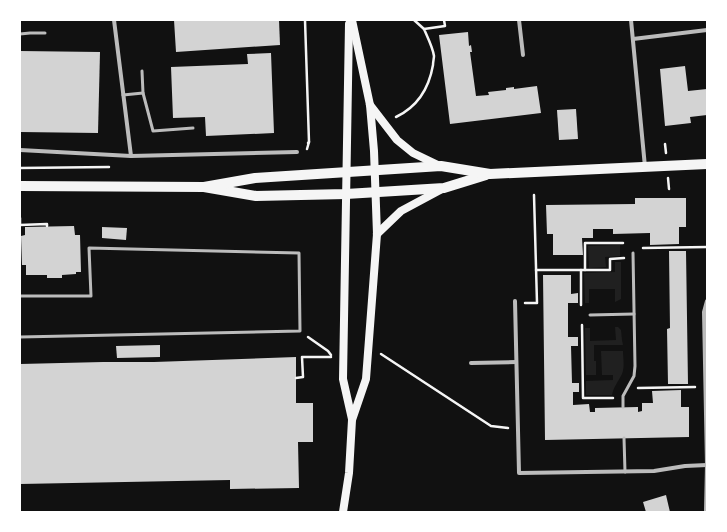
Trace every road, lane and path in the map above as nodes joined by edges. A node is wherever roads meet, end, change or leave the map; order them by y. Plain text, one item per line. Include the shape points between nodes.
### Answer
1 (114, 20) edge
2 (305, 20) edge
3 (350, 20) edge
4 (414, 20) edge
5 (444, 20) edge
6 (519, 20) edge
7 (631, 20) edge
8 (424, 29) junction
9 (707, 30) edge
10 (45, 33) dead end
11 (20, 34) edge
12 (633, 39) junction
13 (523, 55) dead end
14 (142, 71) dead end
15 (143, 93) junction
16 (123, 95) junction
17 (370, 105) junction
18 (396, 117) dead end
19 (193, 128) dead end
20 (20, 150) edge
21 (297, 152) joint
22 (131, 156) junction
23 (707, 164) edge
24 (441, 166) junction
25 (645, 167) junction
26 (375, 170) junction
27 (346, 172) junction
28 (490, 174) junction
29 (20, 186) edge
30 (204, 187) junction
31 (444, 188) junction
32 (376, 193) junction
33 (346, 194) junction
34 (534, 195) dead end
35 (20, 218) edge
36 (47, 226) dead end
37 (377, 234) junction
38 (623, 243) dead end
39 (707, 247) edge
40 (643, 248) dead end
41 (633, 254) joint
42 (536, 270) junction
43 (581, 270) junction
44 (585, 270) junction
45 (20, 296) edge
46 (515, 301) joint
47 (707, 301) edge
48 (581, 305) dead end
49 (634, 314) junction
50 (590, 315) dead end
51 (582, 326) dead end
52 (300, 331) junction
53 (20, 337) edge
54 (380, 354) dead end
55 (516, 362) junction
56 (471, 363) dead end
57 (296, 378) dead end
58 (695, 387) dead end
59 (637, 388) dead end
60 (707, 396) edge
61 (614, 398) dead end
62 (623, 408) dead end
63 (352, 420) junction
64 (508, 428) dead end
65 (624, 438) dead end
66 (707, 465) edge
67 (625, 472) junction
68 (343, 512) edge
69 (706, 512) edge

1 - 16 street
2 - 21 path via 309,142
3 - 17 main road
3 - 27 main road
4 - 8 path
5 - 8 path via 445,26
6 - 13 street
7 - 12 street
8 - 18 path via 434,56 431,74 426,88 412,107
9 - 12 street
10 - 11 lane
12 - 25 street
14 - 15 lane
15 - 16 lane
15 - 19 lane via 153,131
16 - 22 street
17 - 24 main road via 397,140 413,153
17 - 26 main road
20 - 22 street
21 - 22 street
23 - 25 main road
24 - 26 main road
24 - 28 main road
25 - 28 main road
26 - 27 main road
26 - 32 main road
27 - 30 main road via 255,178
27 - 33 main road
28 - 31 main road
29 - 30 main road
30 - 33 main road via 256,196
31 - 32 main road
31 - 37 main road via 402,211
32 - 33 main road
32 - 37 main road
33 - 63 main road via 343,379
34 - 42 path
35 - 36 path via 20,225
37 - 63 main road via 366,379
38 - 44 path via 585,243
39 - 40 path
41 - 44 path via 624,259 610,259 610,270
41 - 49 lane
42 - 43 path
42 - 46 path via 537,303
43 - 44 path
43 - 48 path
45 - 52 lane via 92,296 90,248 299,253
46 - 55 street
47 - 60 street via 704,312
49 - 50 lane
49 - 62 lane via 634,376 623,396
51 - 61 path via 583,398
52 - 53 lane
52 - 57 path via 328,351 332,357 302,357 303,377
54 - 64 path via 492,426
55 - 56 street
55 - 67 street via 519,473
58 - 59 path
60 - 66 street
63 - 68 main road
65 - 67 lane
66 - 67 street
66 - 69 street

